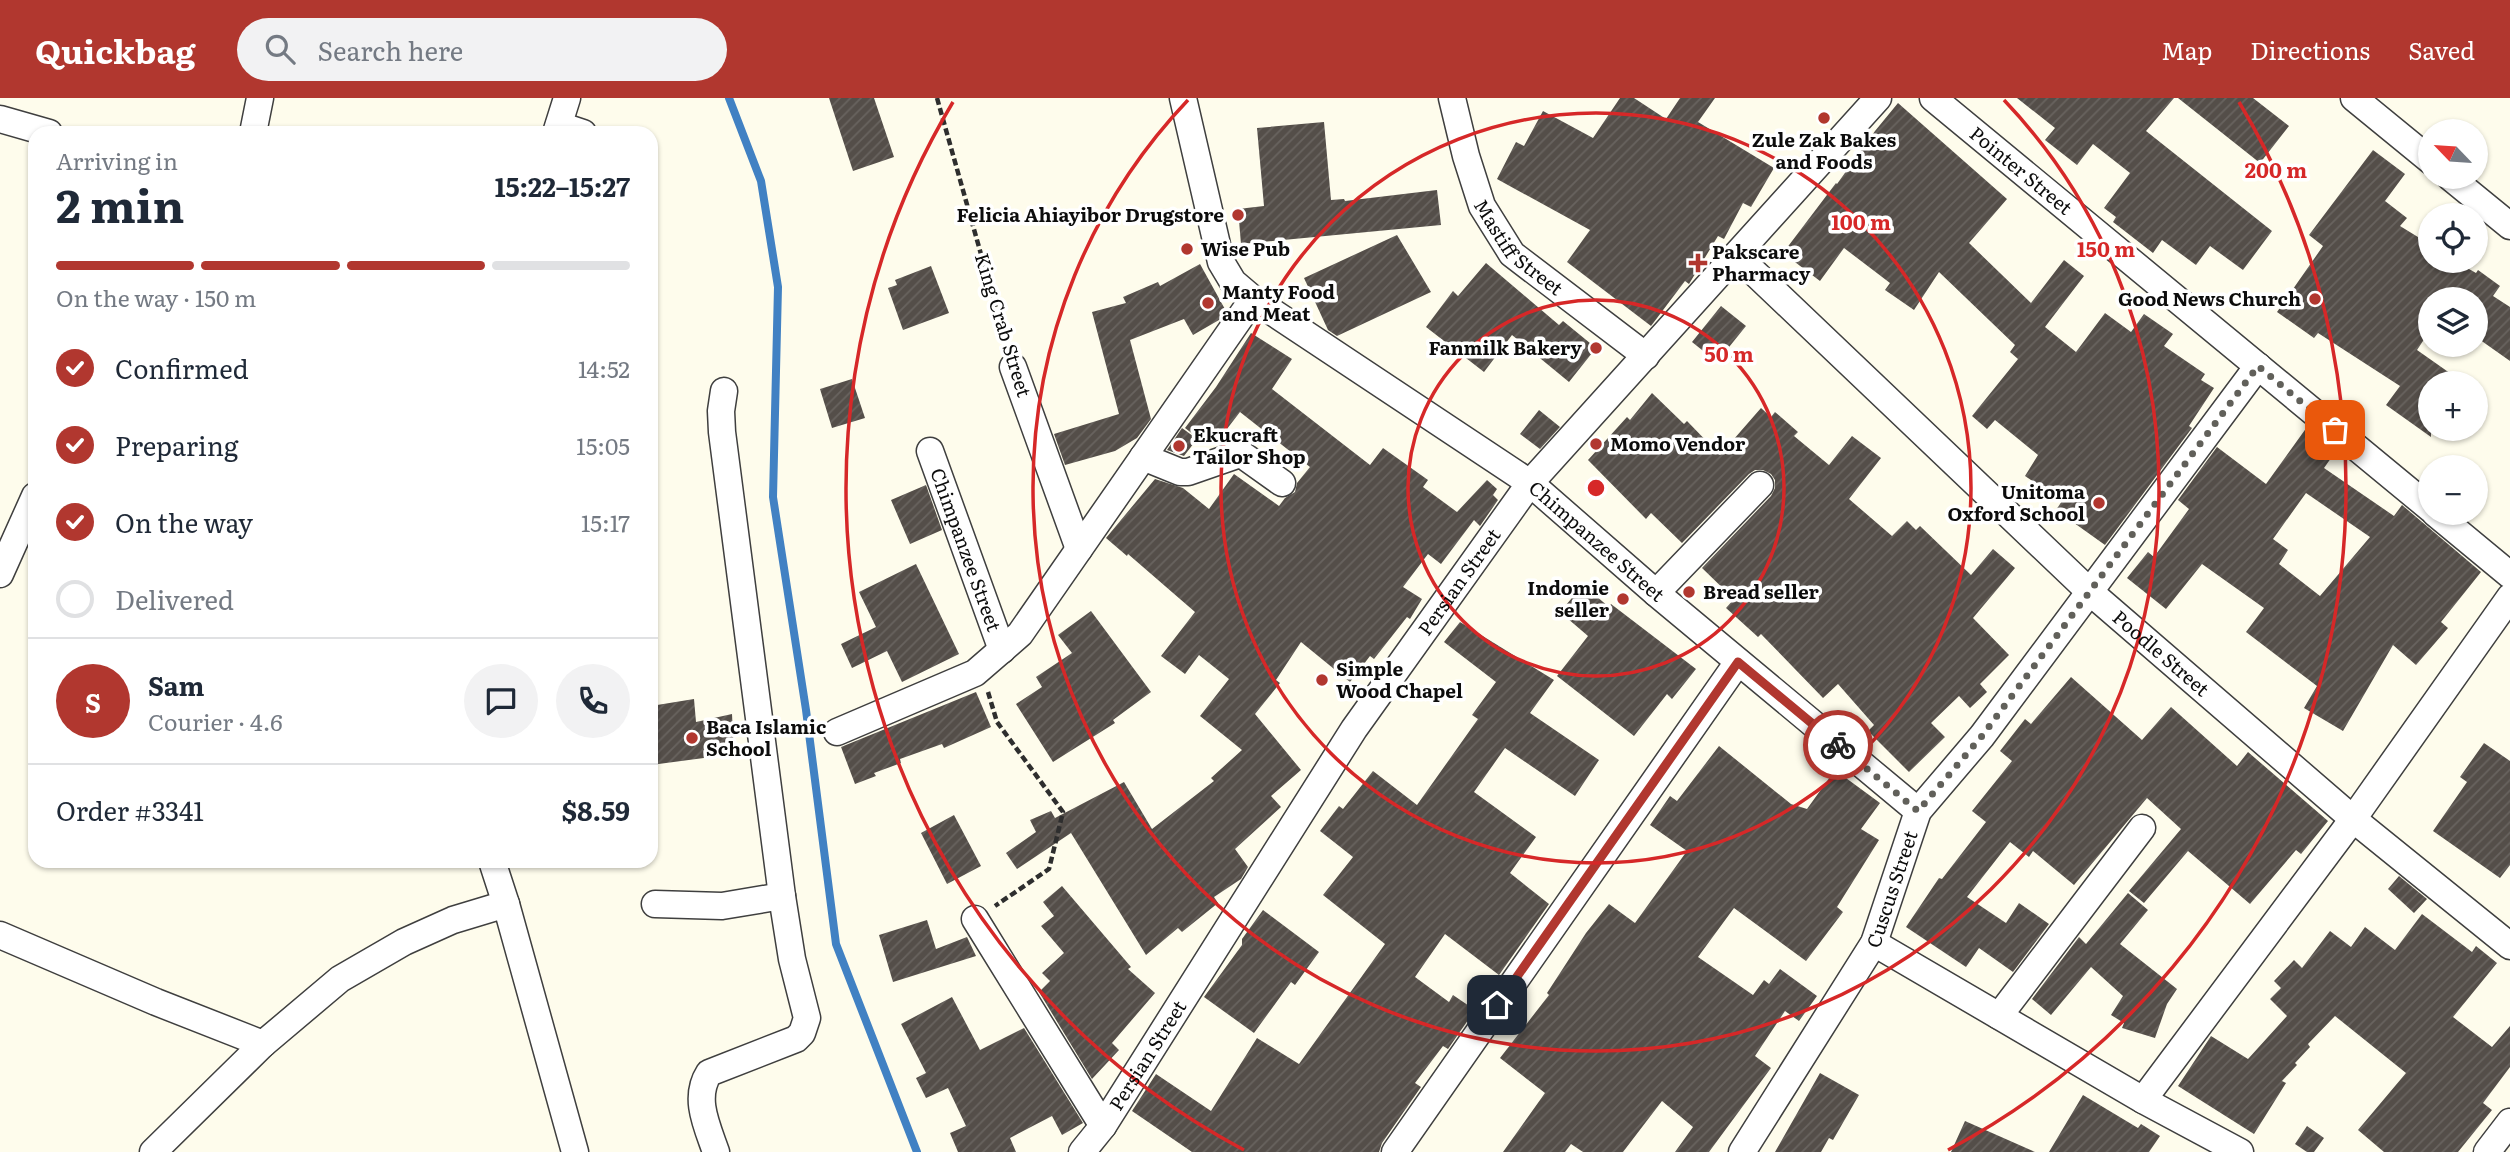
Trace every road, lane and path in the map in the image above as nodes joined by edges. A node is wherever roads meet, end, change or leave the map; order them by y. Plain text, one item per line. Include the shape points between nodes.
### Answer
1 (260, 98) edge
2 (568, 98) edge
3 (937, 98) edge
4 (1183, 98) edge
5 (1452, 98) edge
6 (1878, 98) edge
7 (1933, 98) edge
8 (2354, 98) edge
9 (0, 119) edge
10 (254, 126) edge
11 (566, 126) edge
12 (28, 127) edge
13 (2418, 150) edge
14 (2465, 189) edge
15 (2510, 226) edge
16 (1737, 256) junction
17 (1253, 299) junction
18 (1646, 356) junction
19 (2258, 366) junction
20 (1013, 367) joint
21 (724, 391) dead end
22 (930, 451) dead end
23 (1143, 457) junction
24 (1282, 483) dead end
25 (1530, 483) junction
26 (1760, 485) dead end
27 (2418, 499) edge
28 (28, 512) edge
29 (2450, 525) edge
30 (1079, 549) junction
31 (0, 574) edge
32 (2510, 575) edge
33 (2090, 592) junction
34 (1656, 593) junction
35 (2510, 597) edge
36 (1002, 650) junction
37 (1738, 662) junction
38 (981, 667) junction
39 (836, 732) dead end
40 (1918, 811) junction
41 (2353, 819) junction
42 (2142, 828) dead end
43 (494, 868) edge
44 (782, 896) junction
45 (506, 904) junction
46 (655, 904) dead end
47 (975, 919) joint
48 (0, 935) edge
49 (1874, 943) junction
50 (2510, 946) edge
51 (1999, 1016) junction
52 (262, 1044) junction
53 (2143, 1100) junction
54 (2510, 1122) edge
55 (1103, 1126) junction
56 (153, 1152) edge
57 (575, 1152) edge
58 (716, 1152) edge
59 (1082, 1152) edge
60 (1395, 1152) edge
61 (1742, 1152) edge
62 (2240, 1152) edge
63 (2487, 1152) edge

1 - 10 street
2 - 11 street
3 - 20 path, King Crab Street
4 - 17 street, Chimpanzee Street via 1222,262 1233,282
5 - 18 street, Mastiff Street via 1482,206 1512,254
6 - 16 street, Persian Street
7 - 19 street, Pointer Street
8 - 13 street
9 - 12 street
14 - 15 street
16 - 18 street, Persian Street
16 - 33 street, Poodle Street
17 - 23 street, Chimpanzee Street
17 - 25 street, Chimpanzee Street
18 - 25 street, Persian Street
19 - 27 street, Pointer Street
19 - 33 street, Cuscus Street
20 - 30 street, King Crab Street
21 - 44 street via 722,432
22 - 36 street, Chimpanzee Street
23 - 24 street via 1188,472 1244,456
23 - 30 street, Chimpanzee Street
25 - 34 street, Chimpanzee Street
25 - 55 street, Persian Street via 1354,729
26 - 34 street
28 - 31 street
29 - 32 street, Pointer Street
30 - 36 street, Chimpanzee Street via 1020,635
33 - 40 street, Cuscus Street via 1982,736
33 - 41 street, Poodle Street
34 - 37 street, Chimpanzee Street
35 - 41 street
36 - 38 street, Chimpanzee Street
37 - 40 street, Chimpanzee Street
37 - 60 street
38 - 39 street, Chimpanzee Street
38 - 47 path via 998,722 1063,812 1049,869
40 - 49 street, Cuscus Street
41 - 50 street, Poodle Street
41 - 53 street
42 - 51 street
43 - 45 street
44 - 46 street via 722,906
44 - 58 street via 806,1009 805,1026 796,1039 709,1073 701,1099
45 - 52 street via 453,920 404,942 340,979
45 - 57 street
47 - 55 street
48 - 52 street
49 - 51 street
49 - 61 street, Cuscus Street
51 - 53 street
52 - 56 street
53 - 62 street
54 - 63 street
55 - 59 street, Persian Street

